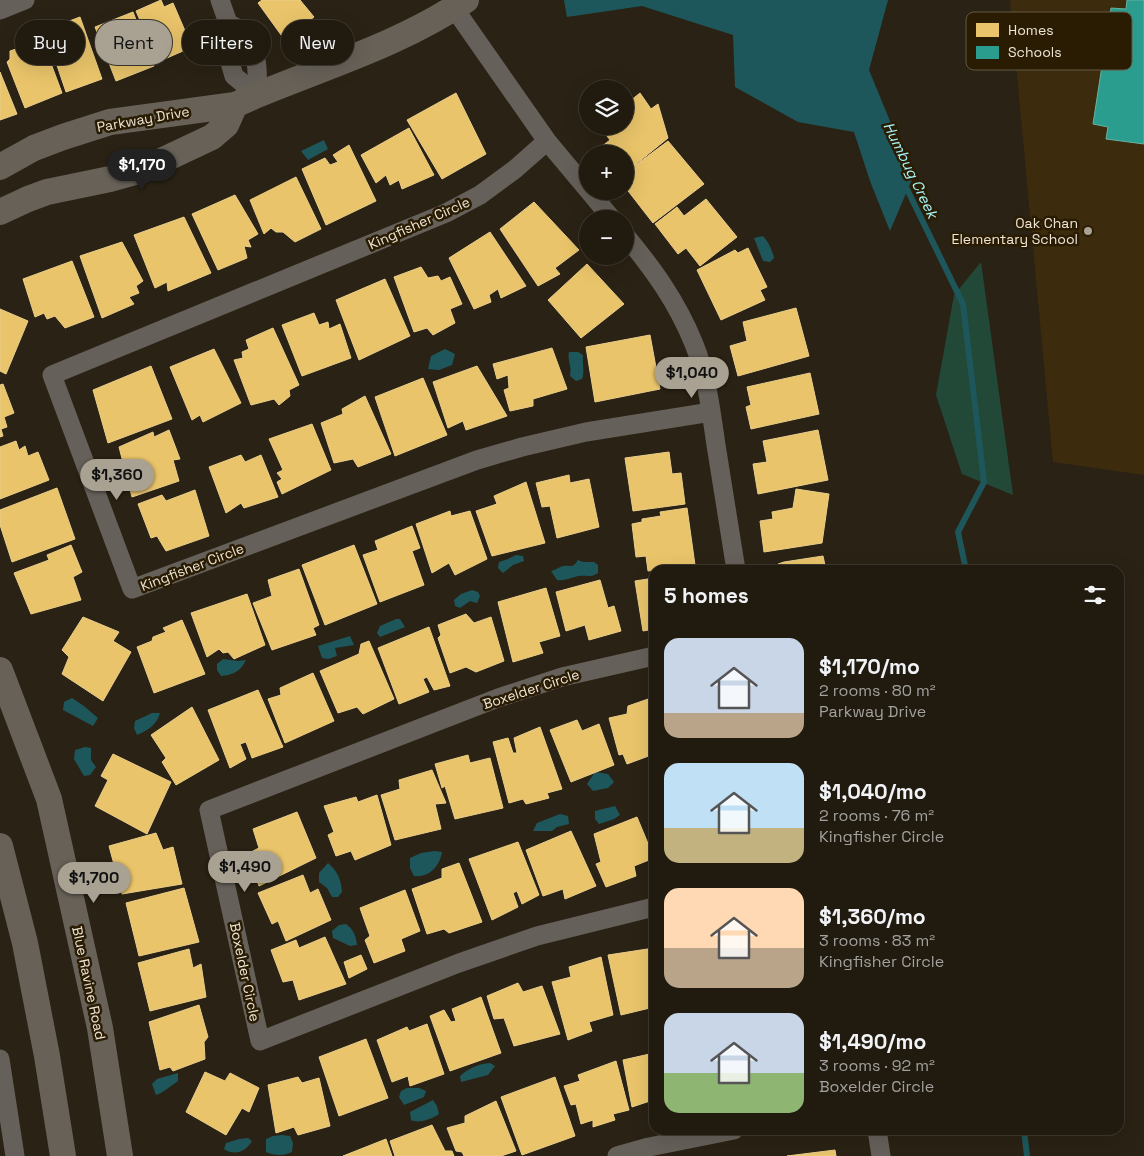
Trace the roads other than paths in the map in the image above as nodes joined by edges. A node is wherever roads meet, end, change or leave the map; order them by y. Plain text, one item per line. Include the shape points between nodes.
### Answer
1 (26, 0) edge
2 (220, 0) edge
3 (460, 4) edge
4 (0, 10) edge
5 (227, 20) edge
6 (231, 65) edge
7 (258, 65) edge
8 (246, 100) junction
9 (547, 140) junction
10 (0, 167) edge
11 (579, 179) edge
12 (596, 200) edge
13 (605, 210) edge
14 (0, 212) edge
15 (634, 247) edge
16 (711, 412) junction
17 (735, 565) edge
18 (649, 657) edge
19 (0, 670) edge
20 (0, 846) edge
21 (649, 908) edge
22 (0, 1059) edge
23 (709, 1135) edge
24 (878, 1135) edge
25 (15, 1156) edge
26 (63, 1156) edge
27 (120, 1156) edge
28 (617, 1156) edge
29 (881, 1156) edge

1 - 4 street
2 - 5 street
3 - 8 main road, Parkway Drive via 394,40
3 - 9 street
6 - 8 street
7 - 8 street
8 - 10 main road, Parkway Drive via 110,122 41,145
8 - 14 main road via 226,125 212,136 142,170 47,192
9 - 11 street
9 - 16 street, Kingfisher Circle via 487,190 446,213 52,375 132,589 476,460 586,432
12 - 13 street
15 - 16 street via 681,315 705,378
16 - 17 street
18 - 21 street, Boxelder Circle via 562,677 498,698 209,810 260,1041 537,936
19 - 27 main road, Blue Ravine Road via 49,799 100,1028
20 - 26 main road via 25,943
22 - 25 street
23 - 28 street
24 - 29 street

